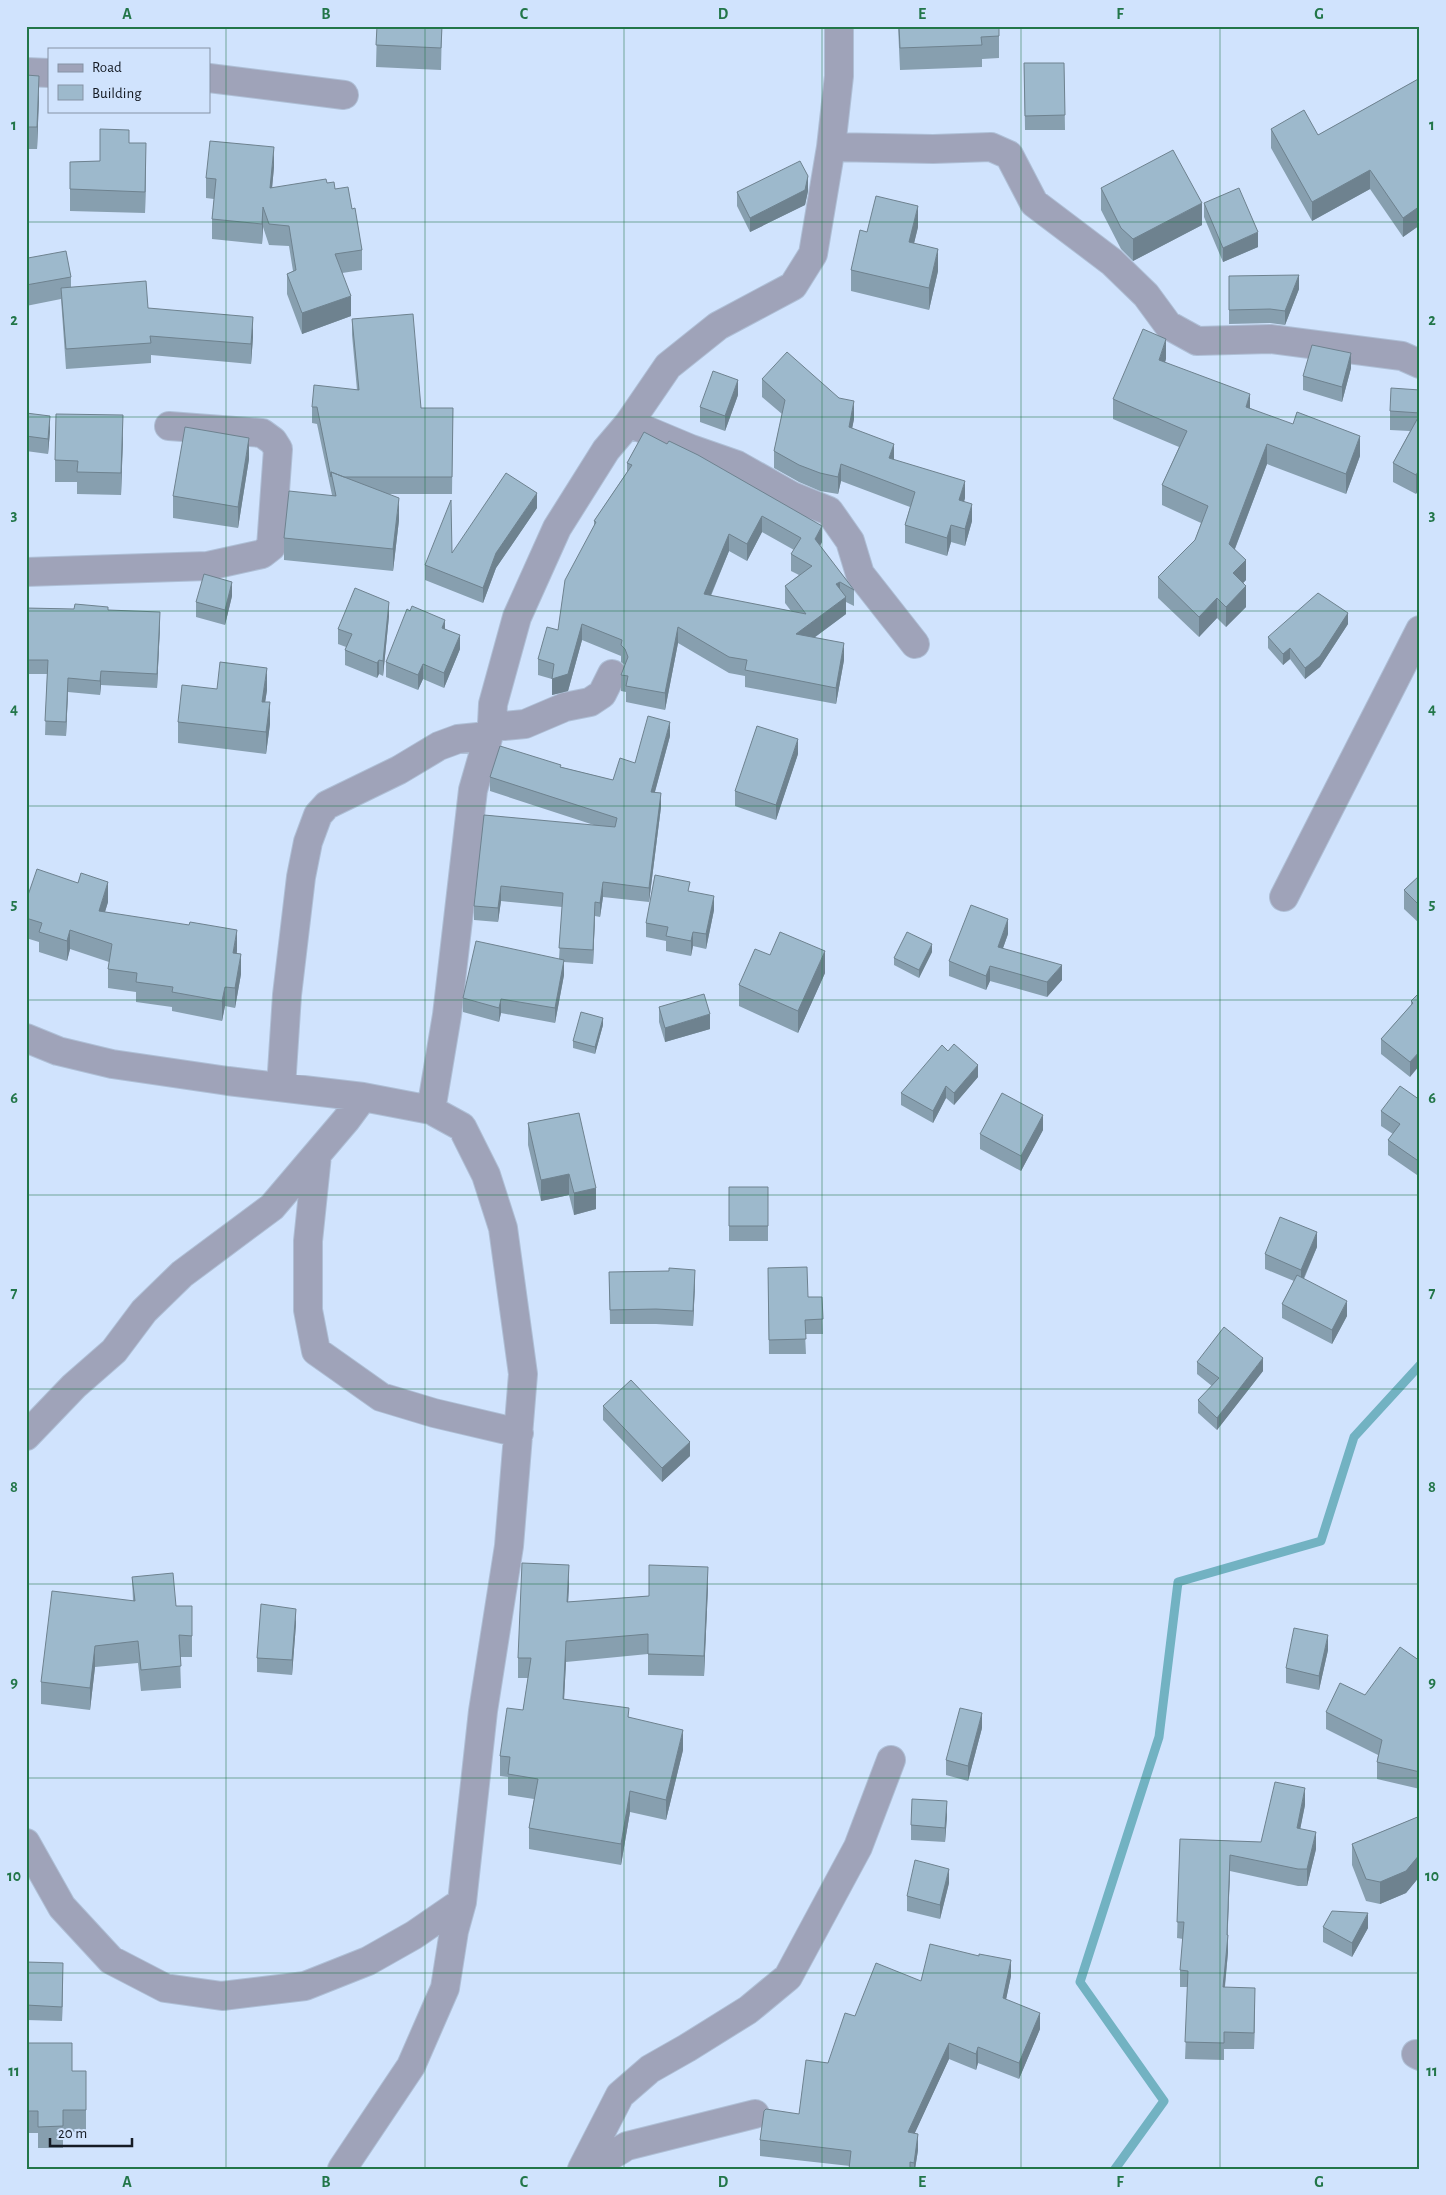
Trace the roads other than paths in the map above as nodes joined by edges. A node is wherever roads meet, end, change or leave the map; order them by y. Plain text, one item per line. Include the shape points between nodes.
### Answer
1 (839, 26) edge
2 (26, 72) edge
3 (48, 73) edge
4 (210, 78) edge
5 (344, 95) dead end
6 (831, 147) junction
7 (1420, 364) edge
8 (629, 423) junction
9 (169, 426) dead end
10 (26, 572) edge
11 (1420, 630) edge
12 (915, 644) dead end
13 (612, 674) dead end
14 (490, 730) junction
15 (1284, 897) dead end
16 (26, 1038) edge
17 (281, 1087) junction
18 (363, 1097) junction
19 (431, 1110) junction
20 (317, 1155) junction
21 (519, 1433) junction
22 (26, 1436) edge
23 (891, 1760) dead end
24 (26, 1843) edge
25 (462, 1902) junction
26 (756, 2114) dead end
27 (342, 2169) edge
28 (583, 2169) edge

1 - 6 street via 839,76
2 - 3 street
4 - 5 street
6 - 7 street via 991,147 1009,155 1034,203 1112,262 1146,295 1168,325 1197,341 1270,338 1402,356
6 - 8 street via 813,254 793,286 718,326 668,366
8 - 12 street via 737,465 792,496 829,511 850,541 860,574
8 - 14 street via 606,450 553,537 517,617 493,704
9 - 10 street via 262,433 273,441 278,450 271,547 262,554 208,566
11 - 15 street
13 - 14 street via 602,694 590,702 524,724
14 - 17 street via 440,746 327,805 318,815 300,877
14 - 19 street via 473,790 447,1015
16 - 17 street via 58,1052 112,1064
17 - 18 street
18 - 19 street
18 - 20 street
19 - 21 street via 462,1127 486,1175 503,1228 523,1374
20 - 21 street via 308,1241 308,1310 316,1350 381,1397
20 - 22 street via 272,1207 176,1280 144,1311 114,1352 74,1386
21 - 25 street via 509,1546 483,1711
23 - 28 street via 858,1847 788,1977 748,2010 650,2069 620,2095
24 - 25 street via 62,1907 112,1960 165,1988 222,1996 305,1986 368,1961
25 - 27 street via 445,1988 411,2066
26 - 28 street via 627,2146

